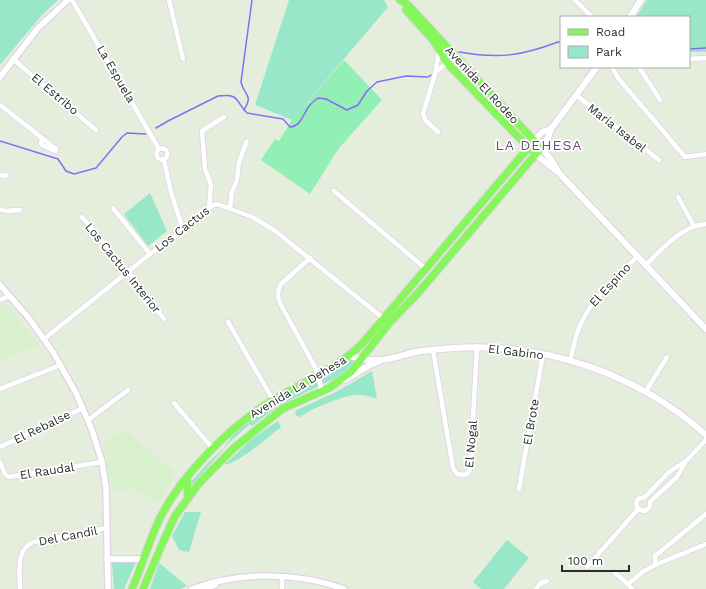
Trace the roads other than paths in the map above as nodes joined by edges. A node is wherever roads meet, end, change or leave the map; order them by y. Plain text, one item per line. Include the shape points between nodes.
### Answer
1 (68, 0) edge
2 (72, 0) edge
3 (170, 0) edge
4 (400, 0) edge
5 (575, 0) edge
6 (641, 0) edge
7 (591, 16) edge
8 (631, 16) edge
9 (439, 51) junction
10 (706, 58) edge
11 (13, 59) junction
12 (183, 59) dead end
13 (690, 59) edge
14 (448, 64) junction
15 (596, 68) edge
16 (613, 68) edge
17 (640, 68) edge
18 (435, 74) junction
19 (0, 77) edge
20 (576, 95) junction
21 (660, 100) dead end
22 (0, 105) edge
23 (503, 107) junction
24 (494, 112) junction
25 (224, 117) dead end
26 (551, 129) junction
27 (96, 130) dead end
28 (438, 132) dead end
29 (42, 138) dead end
30 (534, 140) junction
31 (247, 141) dead end
32 (528, 147) junction
33 (541, 148) junction
34 (159, 149) junction
35 (535, 154) junction
36 (706, 154) edge
37 (164, 160) junction
38 (659, 160) dead end
39 (559, 173) junction
40 (0, 175) edge
41 (7, 175) dead end
42 (334, 191) dead end
43 (678, 197) dead end
44 (113, 208) dead end
45 (209, 208) junction
46 (230, 208) junction
47 (0, 209) edge
48 (20, 210) dead end
49 (82, 217) dead end
50 (706, 224) edge
51 (694, 226) junction
52 (182, 230) junction
53 (150, 254) junction
54 (638, 256) junction
55 (310, 258) junction
56 (646, 265) junction
57 (426, 269) junction
58 (128, 271) junction
59 (0, 285) edge
60 (9, 296) junction
61 (0, 300) edge
62 (164, 319) dead end
63 (384, 319) junction
64 (228, 322) dead end
65 (706, 329) edge
66 (44, 339) junction
67 (477, 347) junction
68 (432, 350) junction
69 (543, 354) junction
70 (350, 356) junction
71 (667, 357) dead end
72 (362, 358) junction
73 (381, 360) junction
74 (570, 361) junction
75 (61, 365) junction
76 (319, 376) junction
77 (333, 386) junction
78 (0, 389) edge
79 (128, 390) dead end
80 (646, 391) junction
81 (319, 393) junction
82 (273, 400) junction
83 (174, 402) dead end
84 (83, 408) junction
85 (88, 420) junction
86 (706, 435) edge
87 (706, 440) edge
88 (0, 447) edge
89 (213, 449) junction
90 (686, 460) junction
91 (0, 462) edge
92 (102, 462) junction
93 (187, 478) junction
94 (519, 489) dead end
95 (188, 496) junction
96 (645, 497) junction
97 (650, 502) junction
98 (638, 509) junction
99 (706, 514) edge
100 (107, 528) junction
101 (706, 544) edge
102 (107, 559) junction
103 (144, 559) junction
104 (655, 565) junction
105 (587, 567) dead end
106 (615, 573) dead end
107 (282, 577) junction
108 (236, 578) junction
109 (547, 581) dead end
110 (628, 584) junction
111 (109, 588) edge
112 (20, 589) edge
113 (132, 589) edge
114 (143, 589) edge
115 (192, 589) edge
116 (204, 589) edge
117 (282, 589) edge
118 (344, 589) edge
119 (536, 589) edge
120 (632, 589) edge

1 - 11 street via 42,23
2 - 34 street, La Espuela
3 - 12 street
4 - 9 main road, Avenida El Rodeo
4 - 23 main road, Avenida El Rodeo
5 - 7 street
6 - 8 main road
9 - 14 main road, Avenida El Rodeo
9 - 18 street
10 - 13 street
11 - 19 street
11 - 27 street, El Estribo
14 - 18 street
14 - 24 main road, Avenida El Rodeo
15 - 20 main road, Avenida La Dehesa
16 - 36 street via 618,78 685,157
17 - 21 street
18 - 28 street via 423,116
20 - 26 main road, Avenida La Dehesa
20 - 38 street, María Isabel
22 - 29 street
23 - 24 main road via 501,114
23 - 30 main road, Avenida El Rodeo
24 - 32 main road, Avenida El Rodeo
25 - 45 street via 202,131 205,170 210,185
26 - 30 main road, Avenida La Dehesa via 542,132
26 - 33 main road, Avenida La Dehesa
30 - 32 main road, Avenida La Dehesa
30 - 33 main road, Avenida El Rodeo
31 - 46 street via 238,162 237,180
32 - 35 main road, Avenida El Rodeo
32 - 57 main road, Avenida La Dehesa
33 - 35 main road, Avenida La Dehesa
33 - 39 main road, Avenida El Rodeo
34 - 37 street via 157,156
34 - 37 street via 168,153
35 - 39 main road, Avenida El Rodeo
35 - 72 main road, Avenida La Dehesa
37 - 52 street
39 - 54 main road, Avenida El Rodeo
40 - 41 street
42 - 57 street
43 - 51 street
44 - 53 street
45 - 46 street, Los Cactus via 217,204
45 - 52 street, Los Cactus
46 - 55 street, Los Cactus via 252,216
47 - 48 street
49 - 58 street, Los Cactus Interior
50 - 51 street
51 - 56 street via 667,244
52 - 53 street, Los Cactus
53 - 58 street, Los Cactus
54 - 56 main road, Avenida El Rodeo
54 - 74 street, El Espino via 588,309 577,334
55 - 63 street, Los Cactus
55 - 76 street via 281,284 278,295
56 - 65 main road, Avenida El Rodeo
57 - 63 main road, Avenida La Dehesa
58 - 62 street, Los Cactus Interior
58 - 66 street, Los Cactus
59 - 60 street
60 - 61 street
60 - 66 street
63 - 70 main road, Avenida La Dehesa
64 - 82 street
66 - 75 street
67 - 68 main road, El Gabino
67 - 68 street, El Nogal via 470,470 464,475 457,474 453,468
67 - 69 main road, El Gabino
68 - 73 main road, El Gabino
69 - 74 main road, El Gabino
69 - 94 street, El Brote
70 - 72 main road, El Gabino
70 - 76 main road, Avenida La Dehesa
71 - 80 street
72 - 73 main road, El Gabino
72 - 77 main road, Avenida La Dehesa via 351,372
73 - 77 main road, El Gabino
74 - 80 main road, El Gabino via 604,372
75 - 78 street
75 - 84 street
76 - 81 street
76 - 82 main road, Avenida La Dehesa
77 - 81 main road, Avenida La Dehesa
79 - 85 street
80 - 86 main road, El Gabino
81 - 95 main road, Avenida La Dehesa via 282,409 252,432 217,463
82 - 89 main road, Avenida La Dehesa via 243,421
83 - 89 street
84 - 85 street
84 - 88 street, El Rebalse
85 - 92 street
87 - 90 street
89 - 93 main road, Avenida La Dehesa
90 - 96 street via 669,472
90 - 97 street via 677,477
91 - 92 street, El Raudal via 4,474 9,477
92 - 100 street
93 - 95 main road
93 - 103 main road, Avenida La Dehesa via 165,509
95 - 114 main road, Avenida La Dehesa via 175,516
96 - 97 street
96 - 98 street via 637,501
97 - 98 street via 648,509
98 - 105 street
99 - 104 street via 655,556
100 - 102 street
100 - 112 street, Del Candil via 29,545 20,557
101 - 104 street
102 - 103 street
102 - 111 street
103 - 113 main road, Avenida La Dehesa
104 - 110 street
106 - 110 street
107 - 108 street
107 - 117 street
107 - 118 street via 315,581
108 - 115 street
108 - 116 street
109 - 119 street
110 - 120 street

